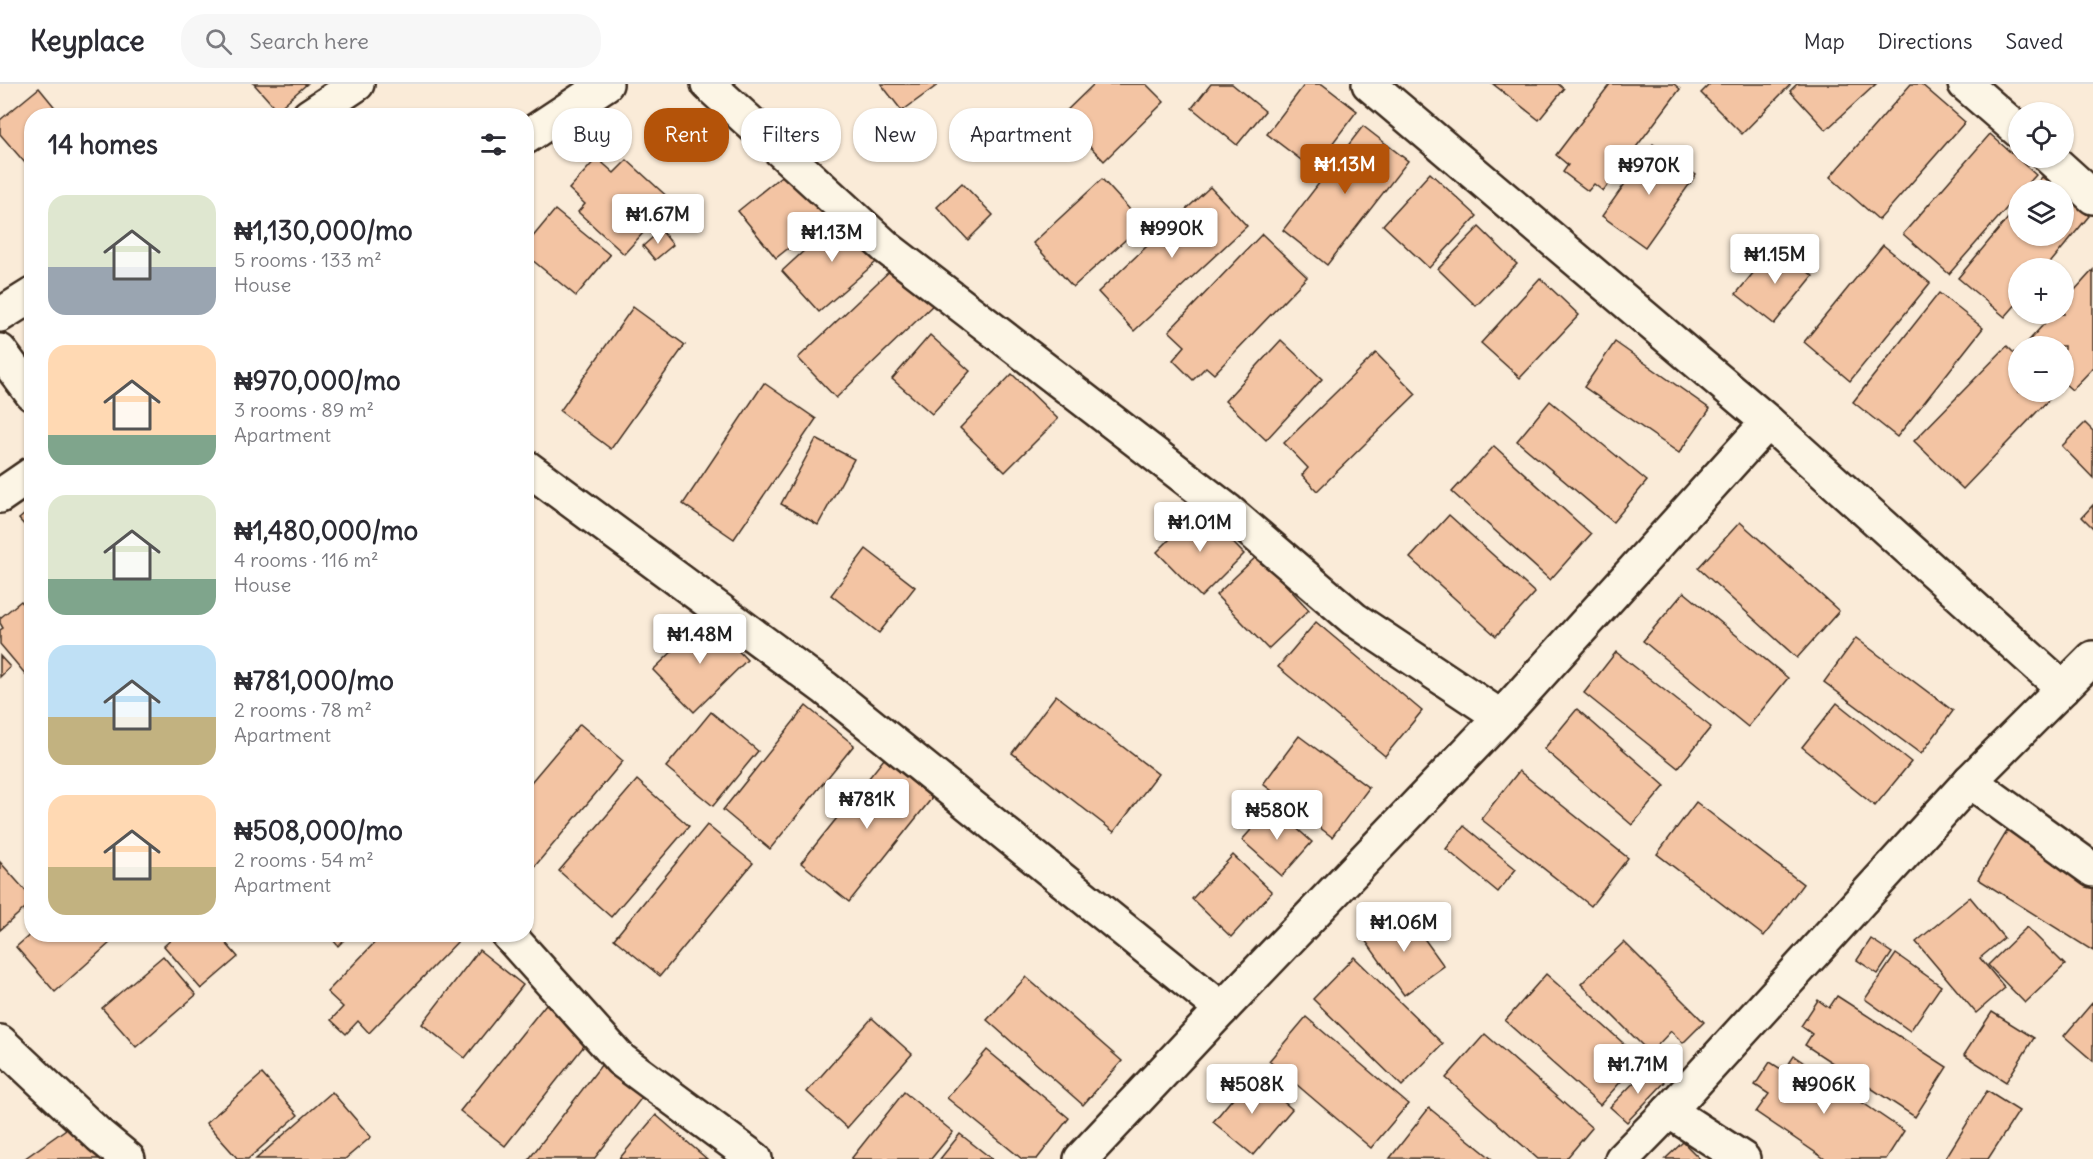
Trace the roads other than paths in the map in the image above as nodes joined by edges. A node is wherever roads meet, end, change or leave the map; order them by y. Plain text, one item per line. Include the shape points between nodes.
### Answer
1 (357, 84) edge
2 (606, 84) edge
3 (708, 84) edge
4 (1369, 84) edge
5 (1965, 84) edge
6 (321, 108) edge
7 (2008, 121) edge
8 (534, 132) edge
9 (2061, 168) edge
10 (2093, 197) edge
11 (24, 300) edge
12 (0, 315) edge
13 (0, 351) edge
14 (24, 383) edge
15 (1768, 422) junction
16 (534, 473) edge
17 (24, 480) edge
18 (0, 496) edge
19 (2093, 658) edge
20 (2064, 688) junction
21 (1501, 717) junction
22 (1970, 781) junction
23 (2093, 870) edge
24 (515, 942) edge
25 (1222, 1009) junction
26 (0, 1042) edge
27 (1669, 1111) junction
28 (128, 1159) edge
29 (755, 1159) edge
30 (1081, 1159) edge
31 (1622, 1159) edge
32 (1743, 1159) edge

1 - 6 street
2 - 8 street
3 - 21 street via 887,248 1227,510 1353,619
4 - 15 street
5 - 7 street
9 - 10 street
11 - 12 street
13 - 14 street
15 - 20 street
15 - 21 street
16 - 25 street via 825,688
17 - 18 street
19 - 20 street
20 - 22 street
21 - 25 street
22 - 23 street
22 - 27 street
24 - 29 street via 621,1060
25 - 30 street
26 - 28 street
27 - 31 street
27 - 32 street

